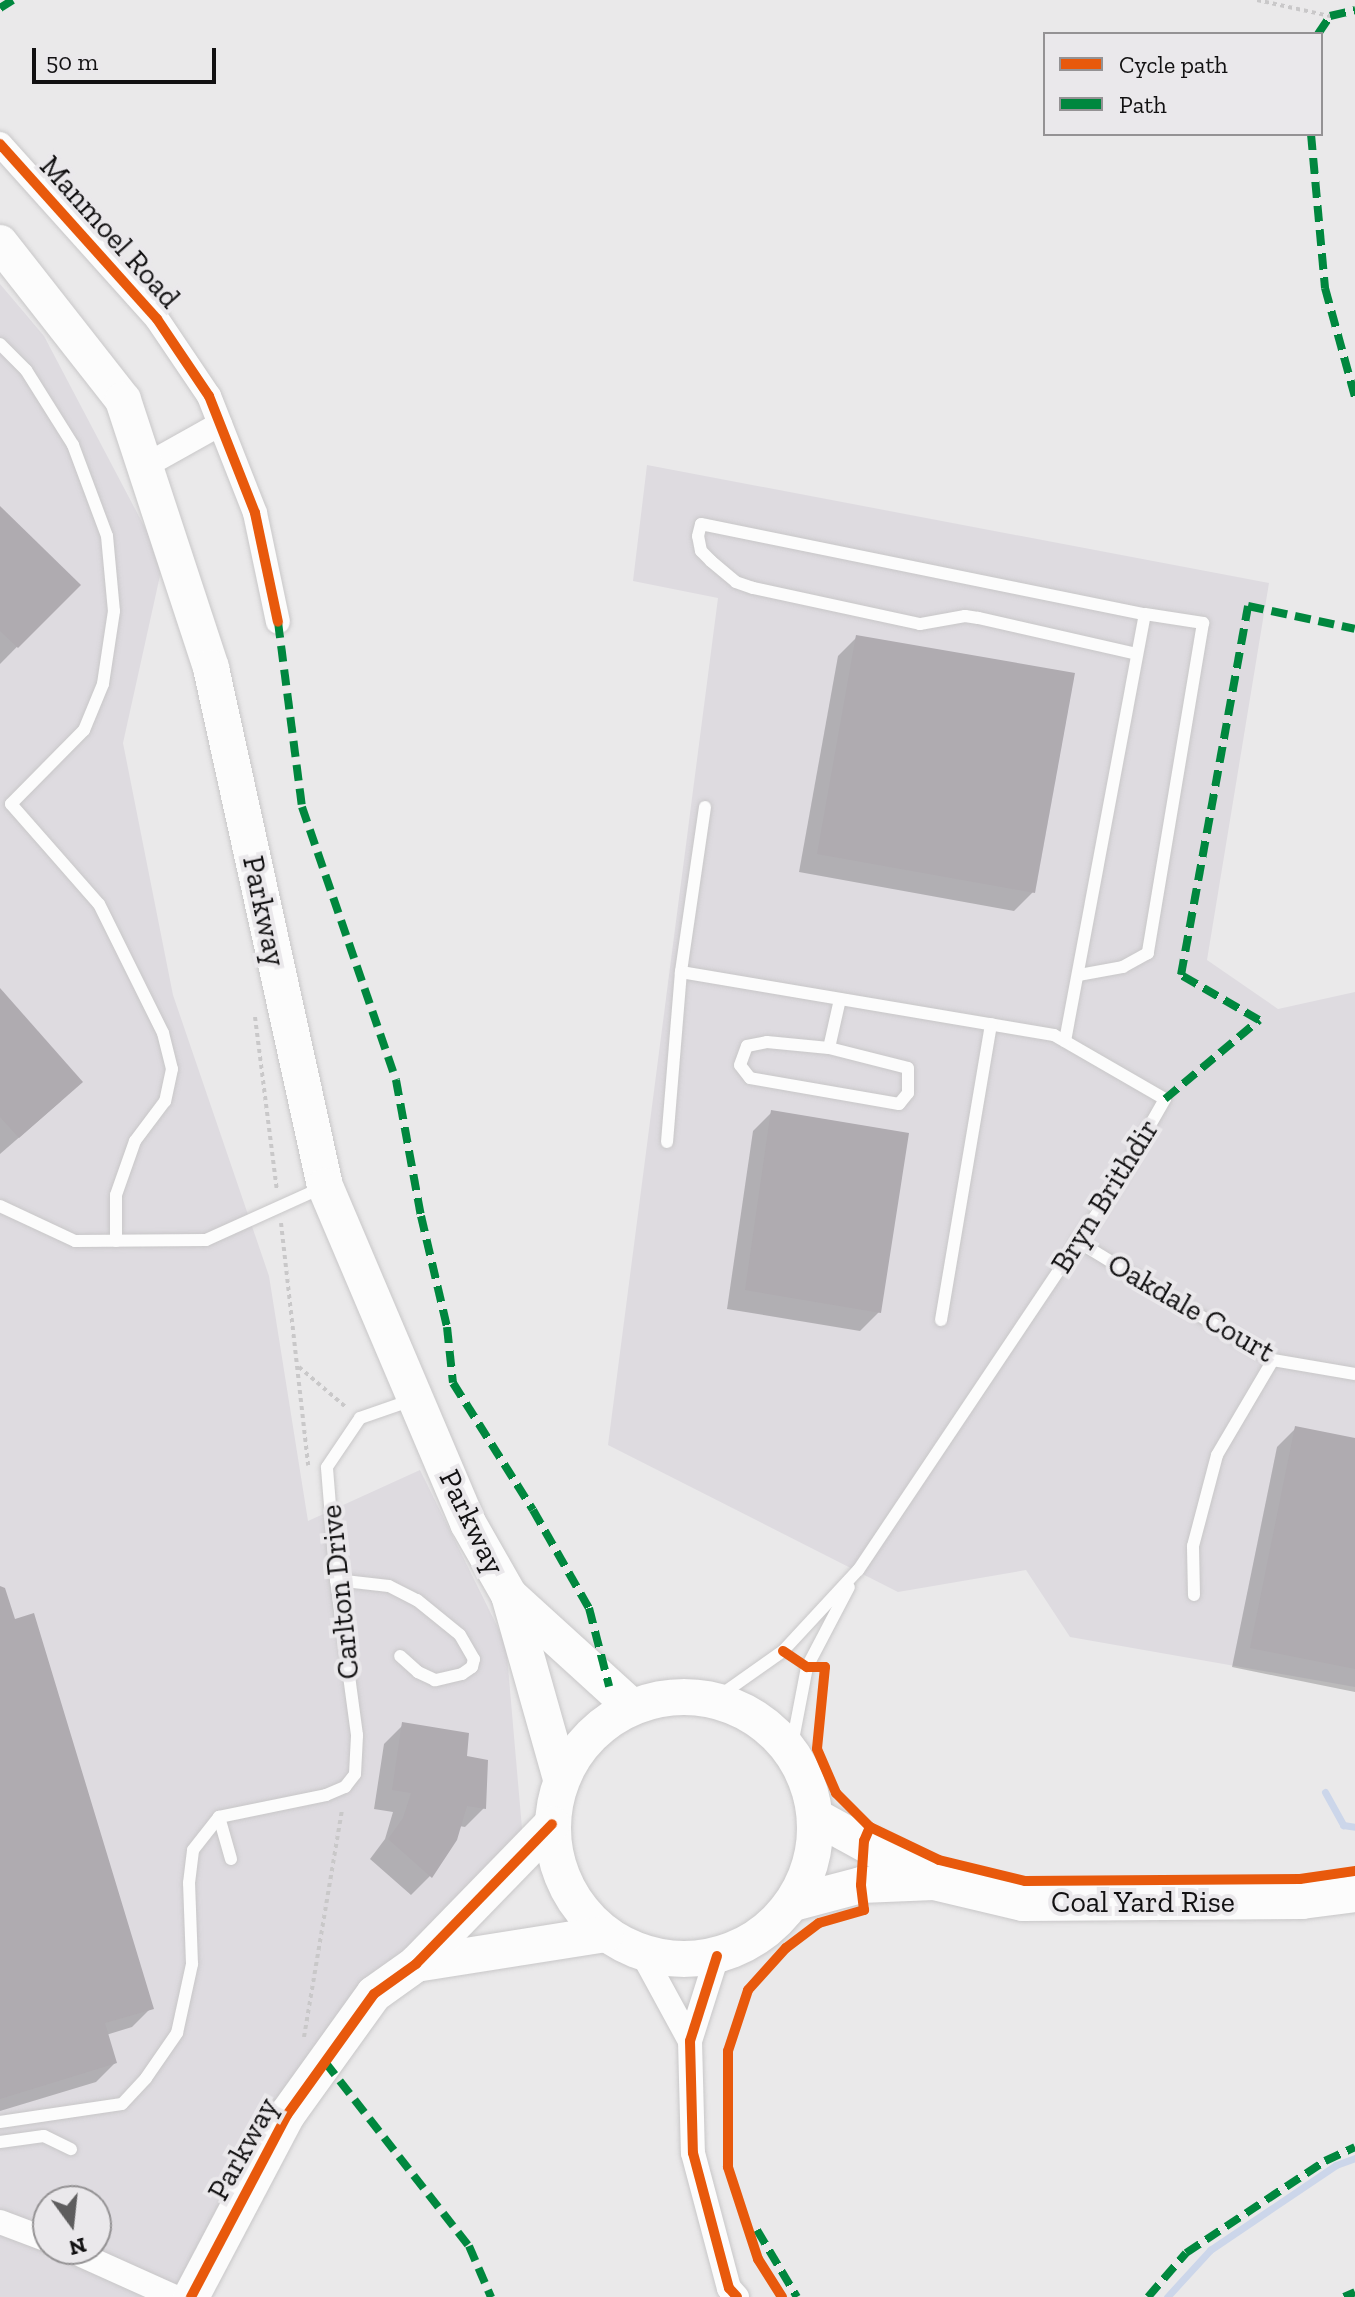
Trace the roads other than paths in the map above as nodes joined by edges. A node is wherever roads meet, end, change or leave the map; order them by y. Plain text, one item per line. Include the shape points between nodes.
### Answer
1 (0, 144) edge
2 (0, 243) edge
3 (0, 344) edge
4 (220, 424) junction
5 (145, 466) junction
6 (1145, 614) junction
7 (278, 622) dead end
8 (1137, 654) junction
9 (0, 793) edge
10 (11, 804) junction
11 (705, 807) dead end
12 (681, 972) junction
13 (1079, 975) junction
14 (840, 999) junction
15 (991, 1024) junction
16 (1065, 1041) junction
17 (829, 1048) junction
18 (667, 1142) dead end
19 (325, 1186) junction
20 (0, 1206) edge
21 (116, 1241) junction
22 (1077, 1241) junction
23 (941, 1320) dead end
24 (1273, 1360) junction
25 (1355, 1374) edge
26 (415, 1398) junction
27 (858, 1570) junction
28 (336, 1580) junction
29 (509, 1595) junction
30 (1194, 1595) dead end
31 (400, 1656) dead end
32 (715, 1699) junction
33 (632, 1707) junction
34 (791, 1750) junction
35 (561, 1779) junction
36 (219, 1817) junction
37 (816, 1817) junction
38 (552, 1824) junction
39 (231, 1859) dead end
40 (934, 1882) junction
41 (1355, 1894) edge
42 (793, 1903) junction
43 (606, 1934) junction
44 (642, 1953) junction
45 (717, 1956) junction
46 (416, 1964) junction
47 (690, 2041) junction
48 (0, 2122) edge
49 (0, 2142) edge
50 (71, 2149) dead end
51 (0, 2222) edge
52 (32, 2234) edge
53 (104, 2265) edge
54 (175, 2297) edge
55 (191, 2297) edge
56 (737, 2297) edge

1 - 4 street, Manmoel Road via 157,319 209,396
2 - 5 main road, Parkway via 123,400
3 - 10 lane via 26,370 73,445 107,536 114,611 103,684 84,730
4 - 5 street
4 - 7 street, Manmoel Road via 255,513
5 - 19 main road, Parkway via 211,668
6 - 8 lane
6 - 8 lane via 701,524 698,536 701,551 711,561 736,582 753,588 920,624 965,616
6 - 13 lane via 1203,623 1148,953 1123,967
8 - 13 lane
9 - 10 lane
10 - 21 lane via 99,904 163,1033 172,1069 165,1101 135,1141 116,1195
11 - 12 lane
12 - 14 lane, Bryn Brithdir
12 - 18 lane
13 - 16 lane
14 - 15 lane, Bryn Brithdir
14 - 17 lane
15 - 16 lane, Bryn Brithdir
15 - 23 lane
16 - 22 lane, Bryn Brithdir via 1165,1099
17 - 17 lane via 908,1068 908,1093 899,1104 750,1078 740,1065 747,1046 767,1042
19 - 21 lane via 206,1240
19 - 26 main road, Parkway
20 - 21 lane via 75,1241
22 - 24 lane, Oakdale Court
22 - 27 lane, Bryn Brithdir
24 - 25 lane, Oakdale Court
24 - 30 lane via 1217,1455 1193,1546
26 - 28 lane, Carlton Drive via 360,1418 327,1467
26 - 29 main road, Parkway via 468,1523
27 - 32 lane, Bryn Brithdir via 783,1651
27 - 34 lane via 807,1667
28 - 31 lane via 389,1586 417,1600 460,1635 474,1659 462,1674 435,1680
28 - 36 lane, Carlton Drive via 357,1735 355,1774 345,1787 305,1801
29 - 33 main road
29 - 35 main road
32 - 33 main road via 672,1697
32 - 34 main road via 770,1727
33 - 35 main road via 602,1724 578,1749
34 - 37 main road via 808,1782
35 - 38 main road
36 - 39 lane
36 - 48 lane via 193,1850 192,1964 177,2033 146,2078 122,2104
37 - 40 main road, Coal Yard Rise
37 - 42 main road via 807,1877
38 - 43 main road via 558,1866 576,1904
38 - 46 main road, Parkway
40 - 41 main road, Coal Yard Rise via 1023,1903 1302,1901
40 - 42 main road, Coal Yard Rise via 861,1885
42 - 45 main road via 772,1926
43 - 44 main road
43 - 46 main road
44 - 45 main road via 679,1960
44 - 47 street
45 - 47 street
46 - 55 main road, Parkway via 374,1994 287,2115
47 - 56 street via 693,2153 729,2288
49 - 50 lane via 44,2136
51 - 52 street
53 - 54 street

